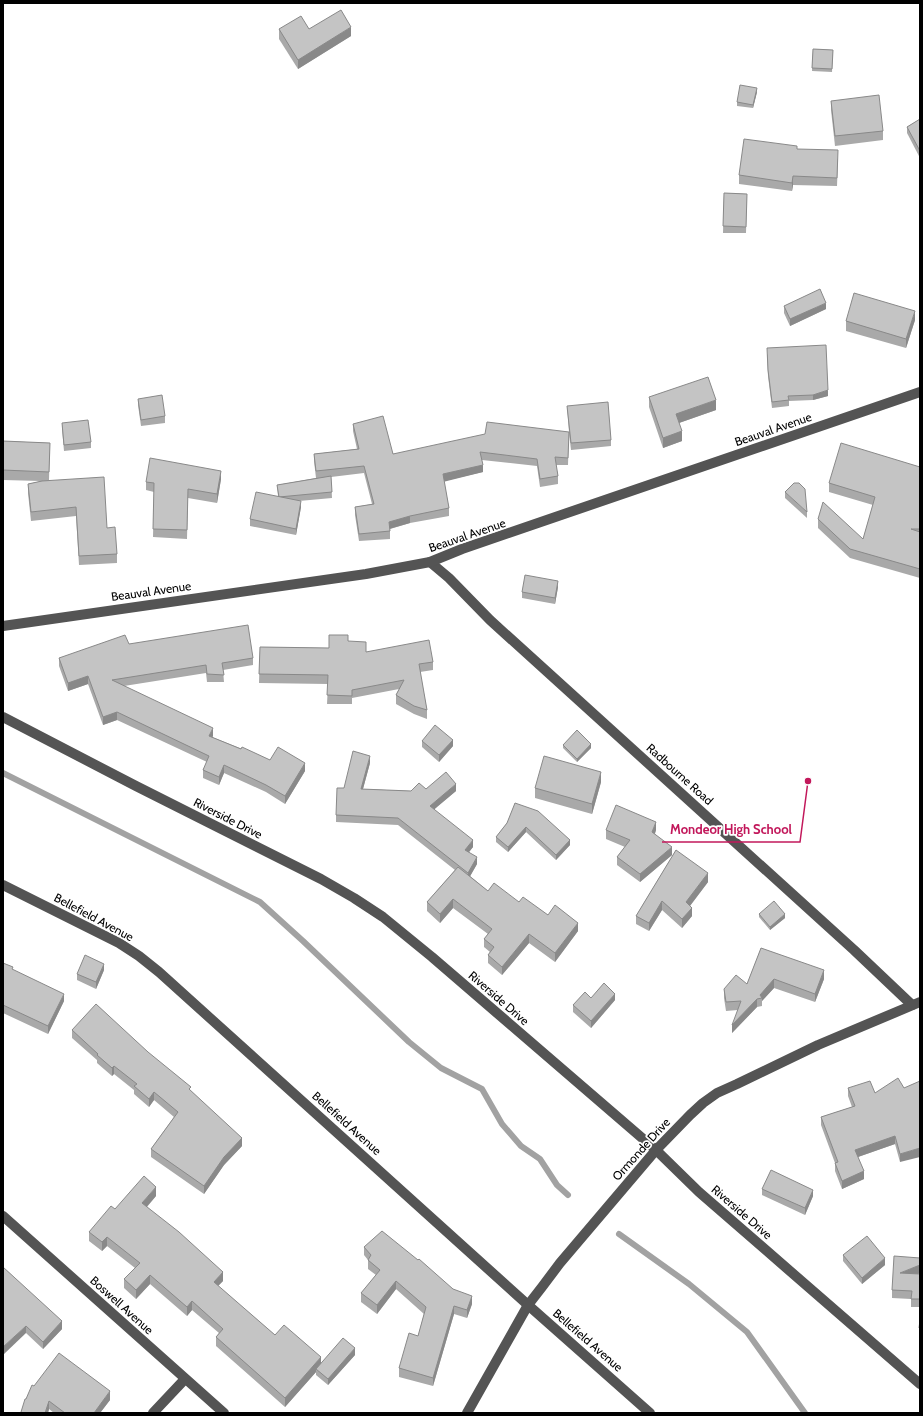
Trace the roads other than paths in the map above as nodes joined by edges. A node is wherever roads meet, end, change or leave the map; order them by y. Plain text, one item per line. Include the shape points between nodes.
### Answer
1 (920, 392) edge
2 (430, 562) junction
3 (3, 626) edge
4 (3, 717) edge
5 (3, 885) edge
6 (916, 1004) edge
7 (656, 1150) junction
8 (3, 1216) edge
9 (528, 1305) junction
10 (185, 1379) junction
11 (920, 1384) edge
12 (153, 1413) edge
13 (224, 1413) edge
14 (467, 1413) edge
15 (650, 1413) edge

1 - 2 street, Beauval Avenue
2 - 3 street, Beauval Avenue via 366,574
2 - 6 street, Radbourne Road via 490,620
4 - 7 street, Riverside Drive via 354,898 417,944
5 - 9 street, Bellefield Avenue via 119,943 149,964
6 - 7 street, Ormonde Drive via 818,1045 717,1094 703,1103
7 - 9 street, Ormonde Drive
7 - 11 street, Riverside Drive via 699,1192
8 - 10 street, Boswell Avenue
9 - 14 street, Ormonde Drive
9 - 15 street, Bellefield Avenue
10 - 12 street
10 - 13 street, Boswell Avenue

